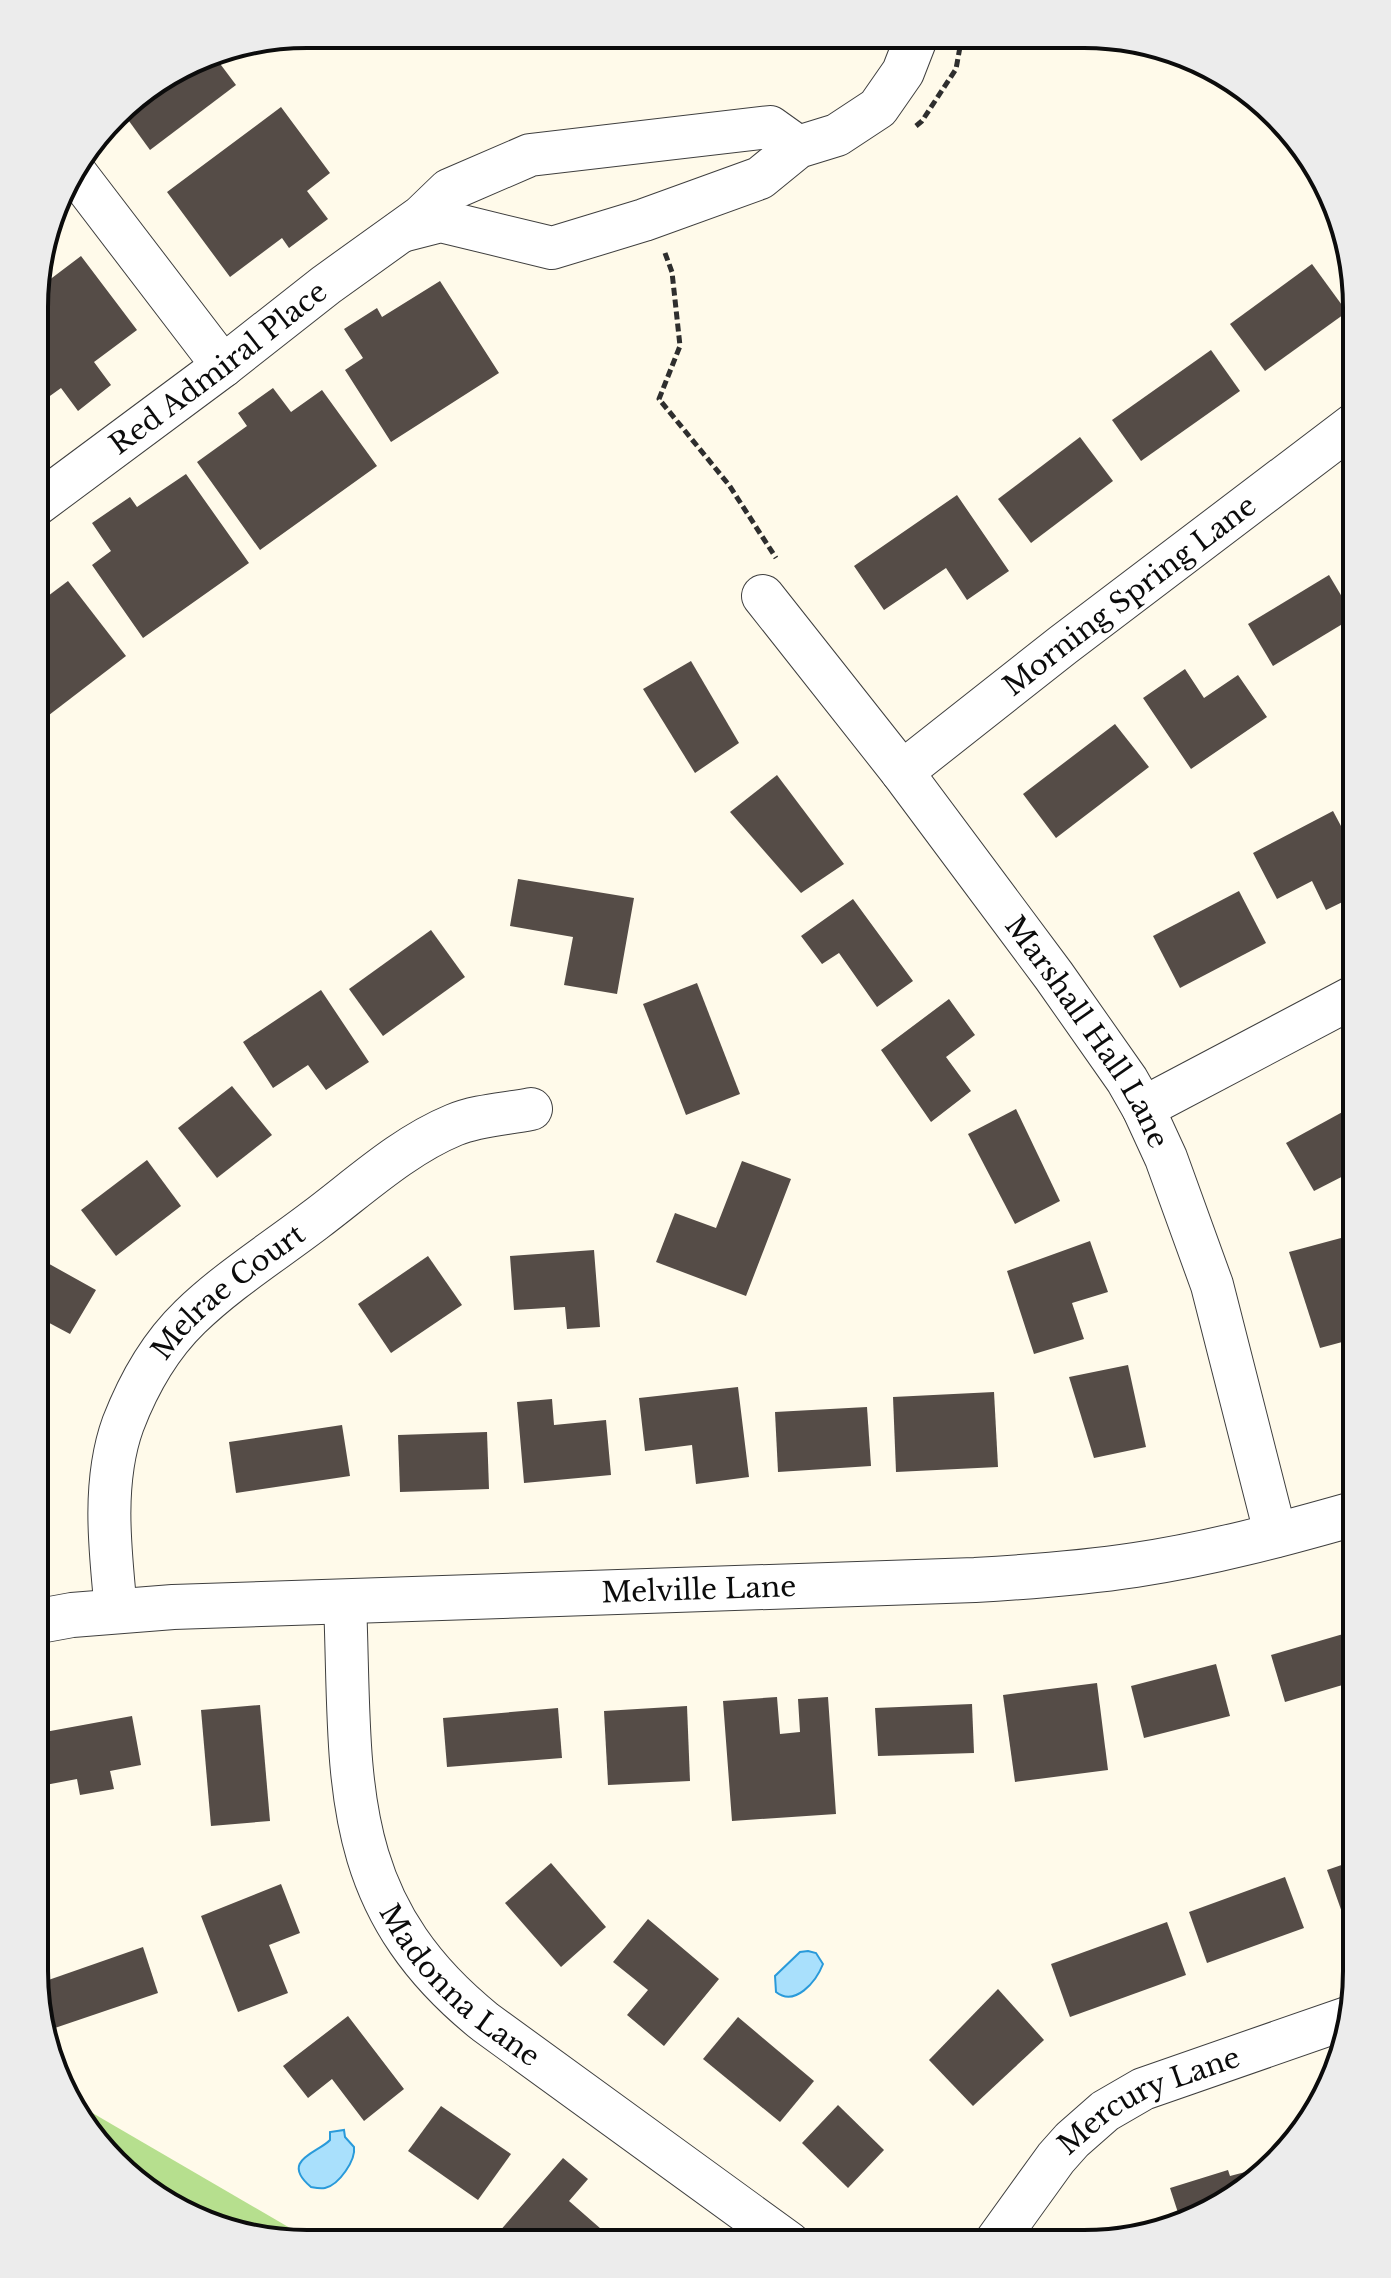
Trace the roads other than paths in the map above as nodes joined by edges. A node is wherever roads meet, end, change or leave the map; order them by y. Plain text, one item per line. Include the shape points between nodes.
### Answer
1 (912, 48) edge
2 (798, 147) junction
3 (81, 181) edge
4 (402, 231) junction
5 (223, 366) junction
6 (1343, 433) edge
7 (48, 496) edge
8 (763, 596) road end
9 (902, 772) junction
10 (1343, 1003) edge
11 (1143, 1108) junction
12 (531, 1109) dead end
13 (1342, 1517) edge
14 (1276, 1536) junction
15 (345, 1602) junction
16 (116, 1610) junction
17 (48, 1620) edge
18 (1338, 2021) edge
19 (771, 2230) edge
20 (1004, 2230) edge

1 - 2 street, Red Admiral Place via 878,108 837,135
2 - 4 street, Red Admiral Place via 760,178 552,248 441,221
2 - 4 street, Red Admiral Place via 770,127 530,155 449,190
3 - 5 street
4 - 5 street, Red Admiral Place
5 - 7 street, Red Admiral Place
6 - 9 street, Morning Spring Lane
8 - 9 street, Marshall Hall Lane
9 - 11 street, Marshall Hall Lane via 1054,976
10 - 11 street
11 - 14 street, Marshall Hall Lane via 1212,1285
12 - 16 street, Melrae Court via 471,1120 418,1143 189,1318 153,1363 122,1427 111,1484
13 - 14 street, Melville Lane
14 - 15 street, Melville Lane via 1134,1565 1051,1575
15 - 16 street, Melville Lane
15 - 19 street, Madonna Lane via 357,1823 382,1898 420,1960 485,2022
16 - 17 street, Melville Lane
18 - 20 street, Mercury Lane via 1143,2089 1105,2111 1056,2158

